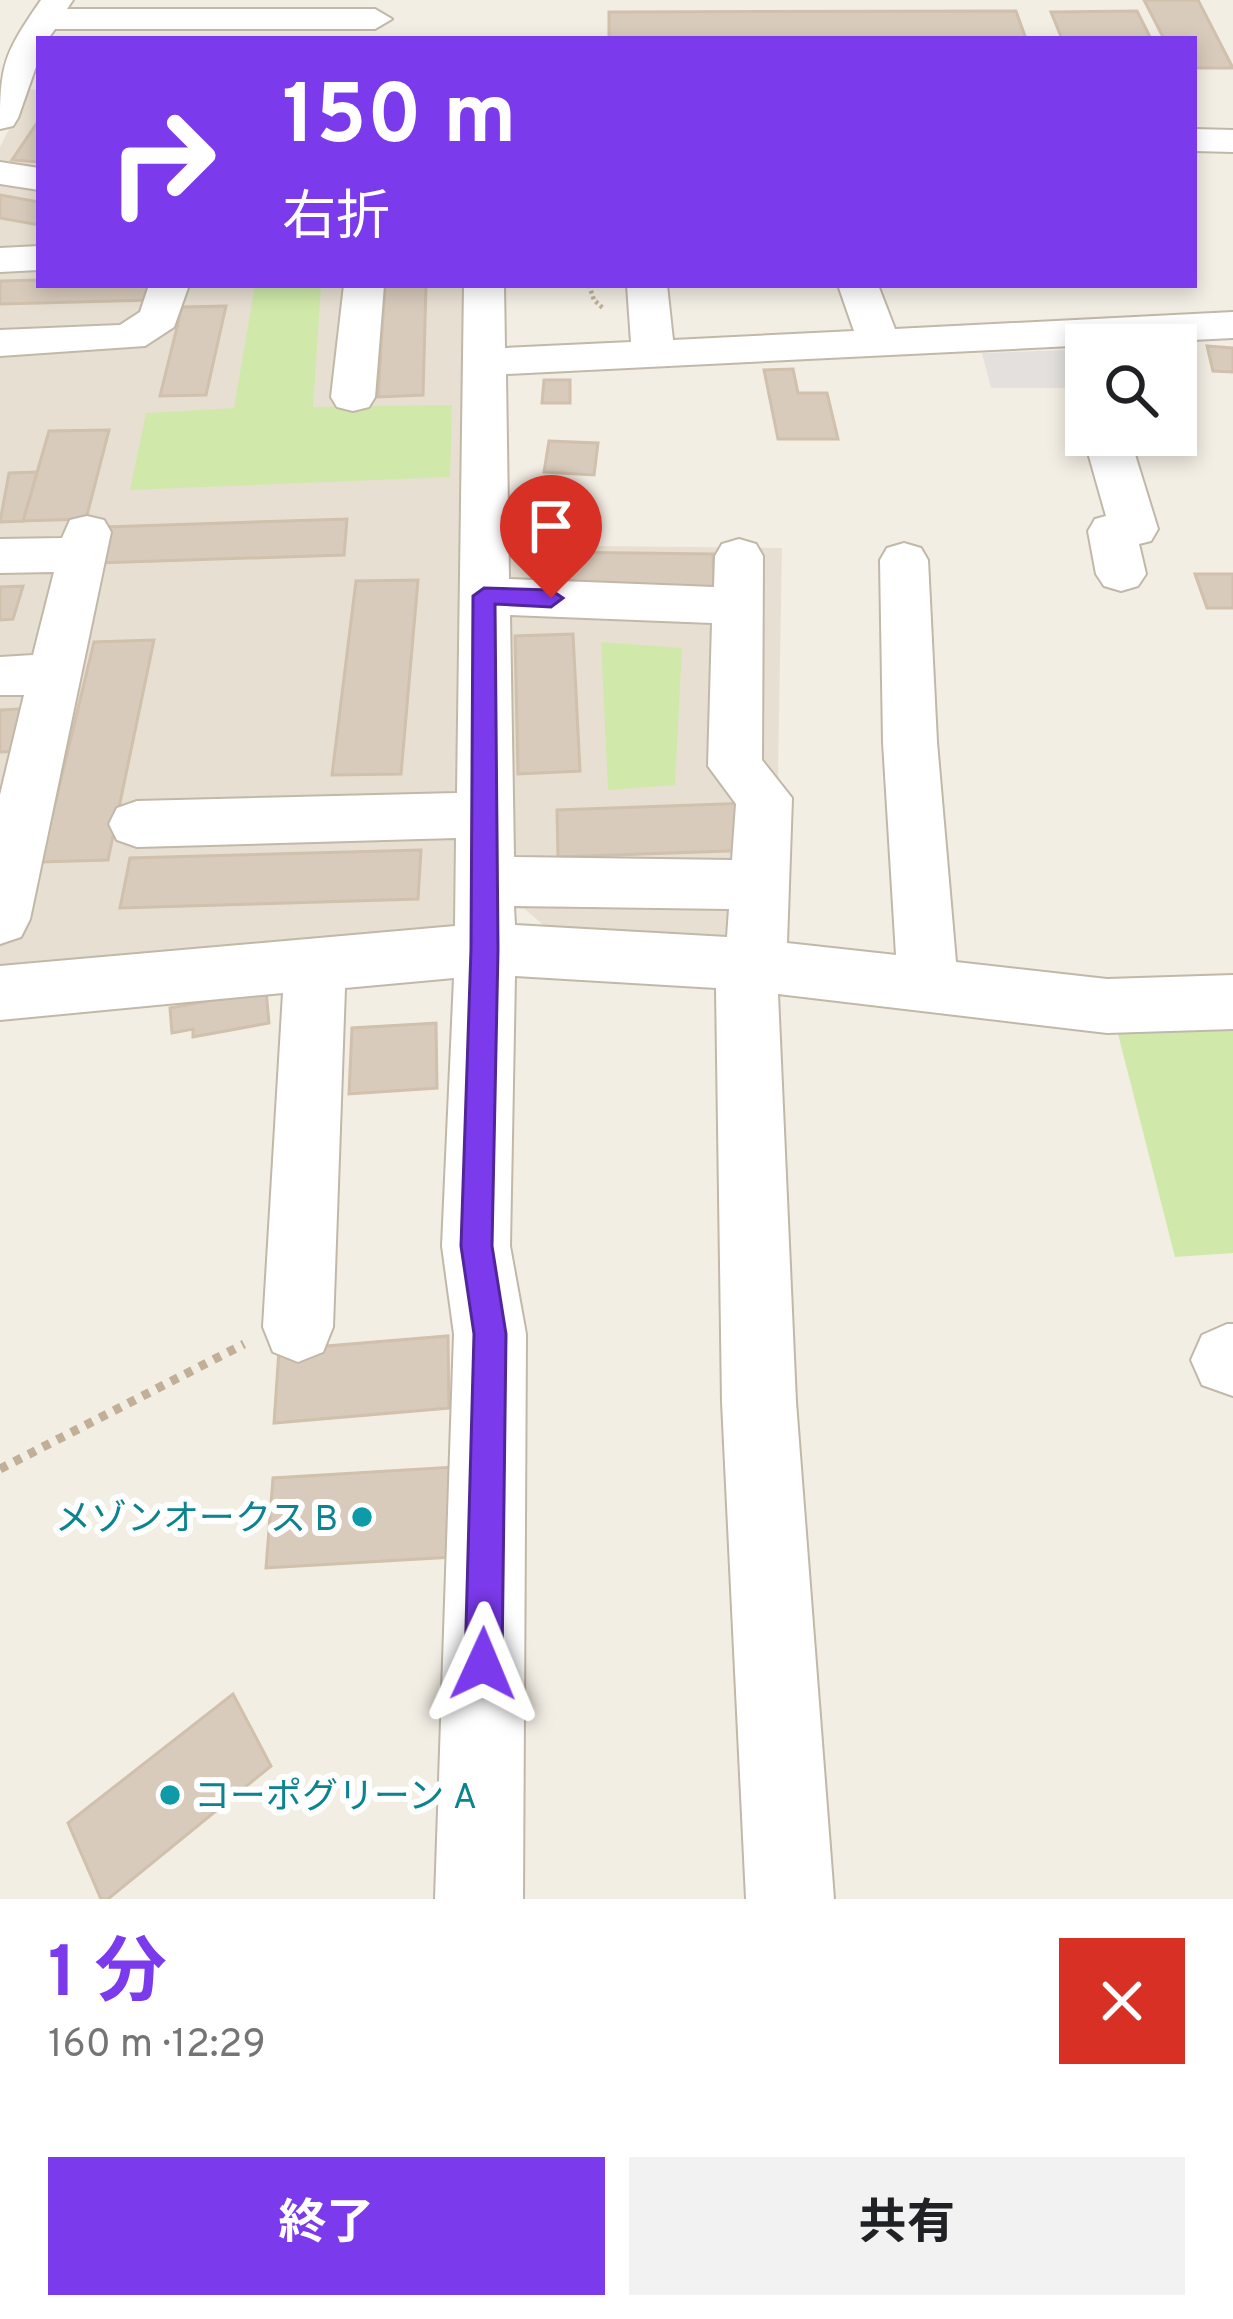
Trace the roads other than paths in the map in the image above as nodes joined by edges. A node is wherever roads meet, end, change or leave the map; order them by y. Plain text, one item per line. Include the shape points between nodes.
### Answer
1 (51, 9) edge
2 (376, 19) edge
3 (0, 118) edge
4 (1197, 140) edge
5 (1233, 140) edge
6 (0, 172) edge
7 (36, 178) edge
8 (36, 258) edge
9 (0, 260) edge
10 (168, 288) edge
11 (364, 288) edge
12 (484, 288) edge
13 (647, 288) edge
14 (859, 288) edge
15 (1233, 325) edge
16 (1197, 327) edge
17 (1065, 335) edge
18 (0, 343) edge
19 (879, 344) junction
20 (653, 354) junction
21 (486, 362) junction
22 (353, 397) dead end
23 (1112, 456) edge
24 (0, 556) edge
25 (904, 560) dead end
26 (1120, 574) dead end
27 (484, 596) junction
28 (57, 674) junction
29 (0, 676) edge
30 (482, 814) junction
31 (12, 819) edge
32 (136, 824) dead end
33 (759, 885) junction
34 (483, 915) junction
35 (0, 919) edge
36 (746, 964) junction
37 (314, 966) junction
38 (928, 987) junction
39 (0, 993) edge
40 (1233, 1002) edge
41 (298, 1328) road end
42 (478, 1899) edge
43 (790, 1899) edge

1 - 2 street
1 - 3 street via 26,47
4 - 5 street
6 - 7 street
8 - 9 street
10 - 18 street via 159,317 130,337
11 - 22 street
12 - 21 street
13 - 20 street
14 - 19 street
15 - 16 street
17 - 19 street
19 - 20 street
20 - 21 street
21 - 27 street
23 - 26 street via 1134,529 1112,531
24 - 28 street via 84,543
25 - 38 street
27 - 30 street
27 - 33 street via 738,581 735,766 764,798
28 - 29 street
28 - 31 street
30 - 32 street
30 - 34 street
31 - 35 street
33 - 34 street
33 - 36 street via 757,944
34 - 36 street
34 - 37 street
34 - 42 street via 476,1246 490,1334
36 - 38 street
36 - 43 street via 759,1402
37 - 39 street
37 - 41 street
38 - 40 street via 1107,1006

